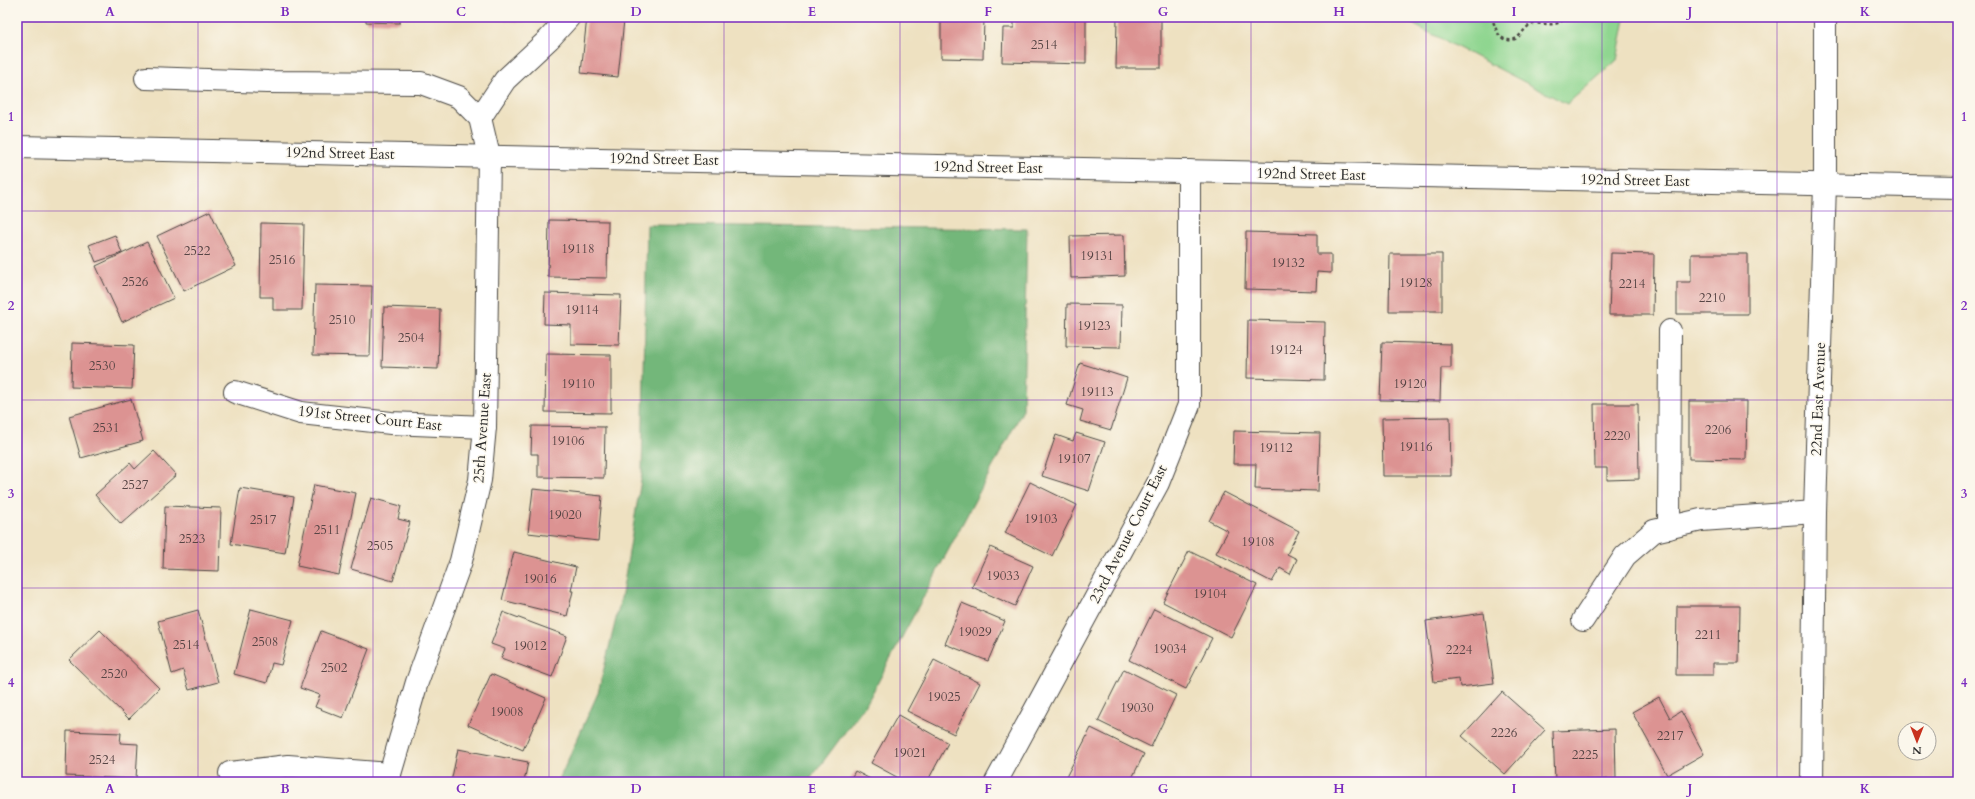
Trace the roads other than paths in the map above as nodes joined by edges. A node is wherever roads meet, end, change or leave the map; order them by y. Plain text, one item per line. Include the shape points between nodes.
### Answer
1 (569, 17) edge
2 (1825, 17) edge
3 (146, 78) dead end
4 (480, 118) junction
5 (17, 147) edge
6 (489, 156) junction
7 (1189, 171) junction
8 (1825, 184) junction
9 (1958, 187) edge
10 (1670, 331) dead end
11 (235, 392) dead end
12 (485, 427) junction
13 (1815, 512) junction
14 (1669, 528) junction
15 (1583, 620) dead end
16 (230, 773) dead end
17 (390, 778) edge
18 (996, 782) edge
19 (1812, 782) edge

1 - 4 street via 505,80
2 - 8 street, 22nd East Avenue
3 - 4 street via 421,83 459,96
4 - 6 street, 25th Avenue East
5 - 6 street, 192nd Street East
6 - 7 street, 192nd Street East
6 - 12 street, 25th Avenue East
7 - 8 street, 192nd Street East
7 - 18 street, 23rd Avenue Court East via 1189,405 1158,483
8 - 9 street, 192nd Street East
8 - 13 street, 22nd East Avenue
10 - 14 street
11 - 12 street, 191st Street Court East via 301,413 391,423
12 - 17 street, 25th Avenue East via 480,480 461,561 417,682
13 - 14 street via 1701,520
13 - 19 street, 22nd East Avenue
14 - 15 street via 1654,531 1625,556
16 - 17 street via 288,766

